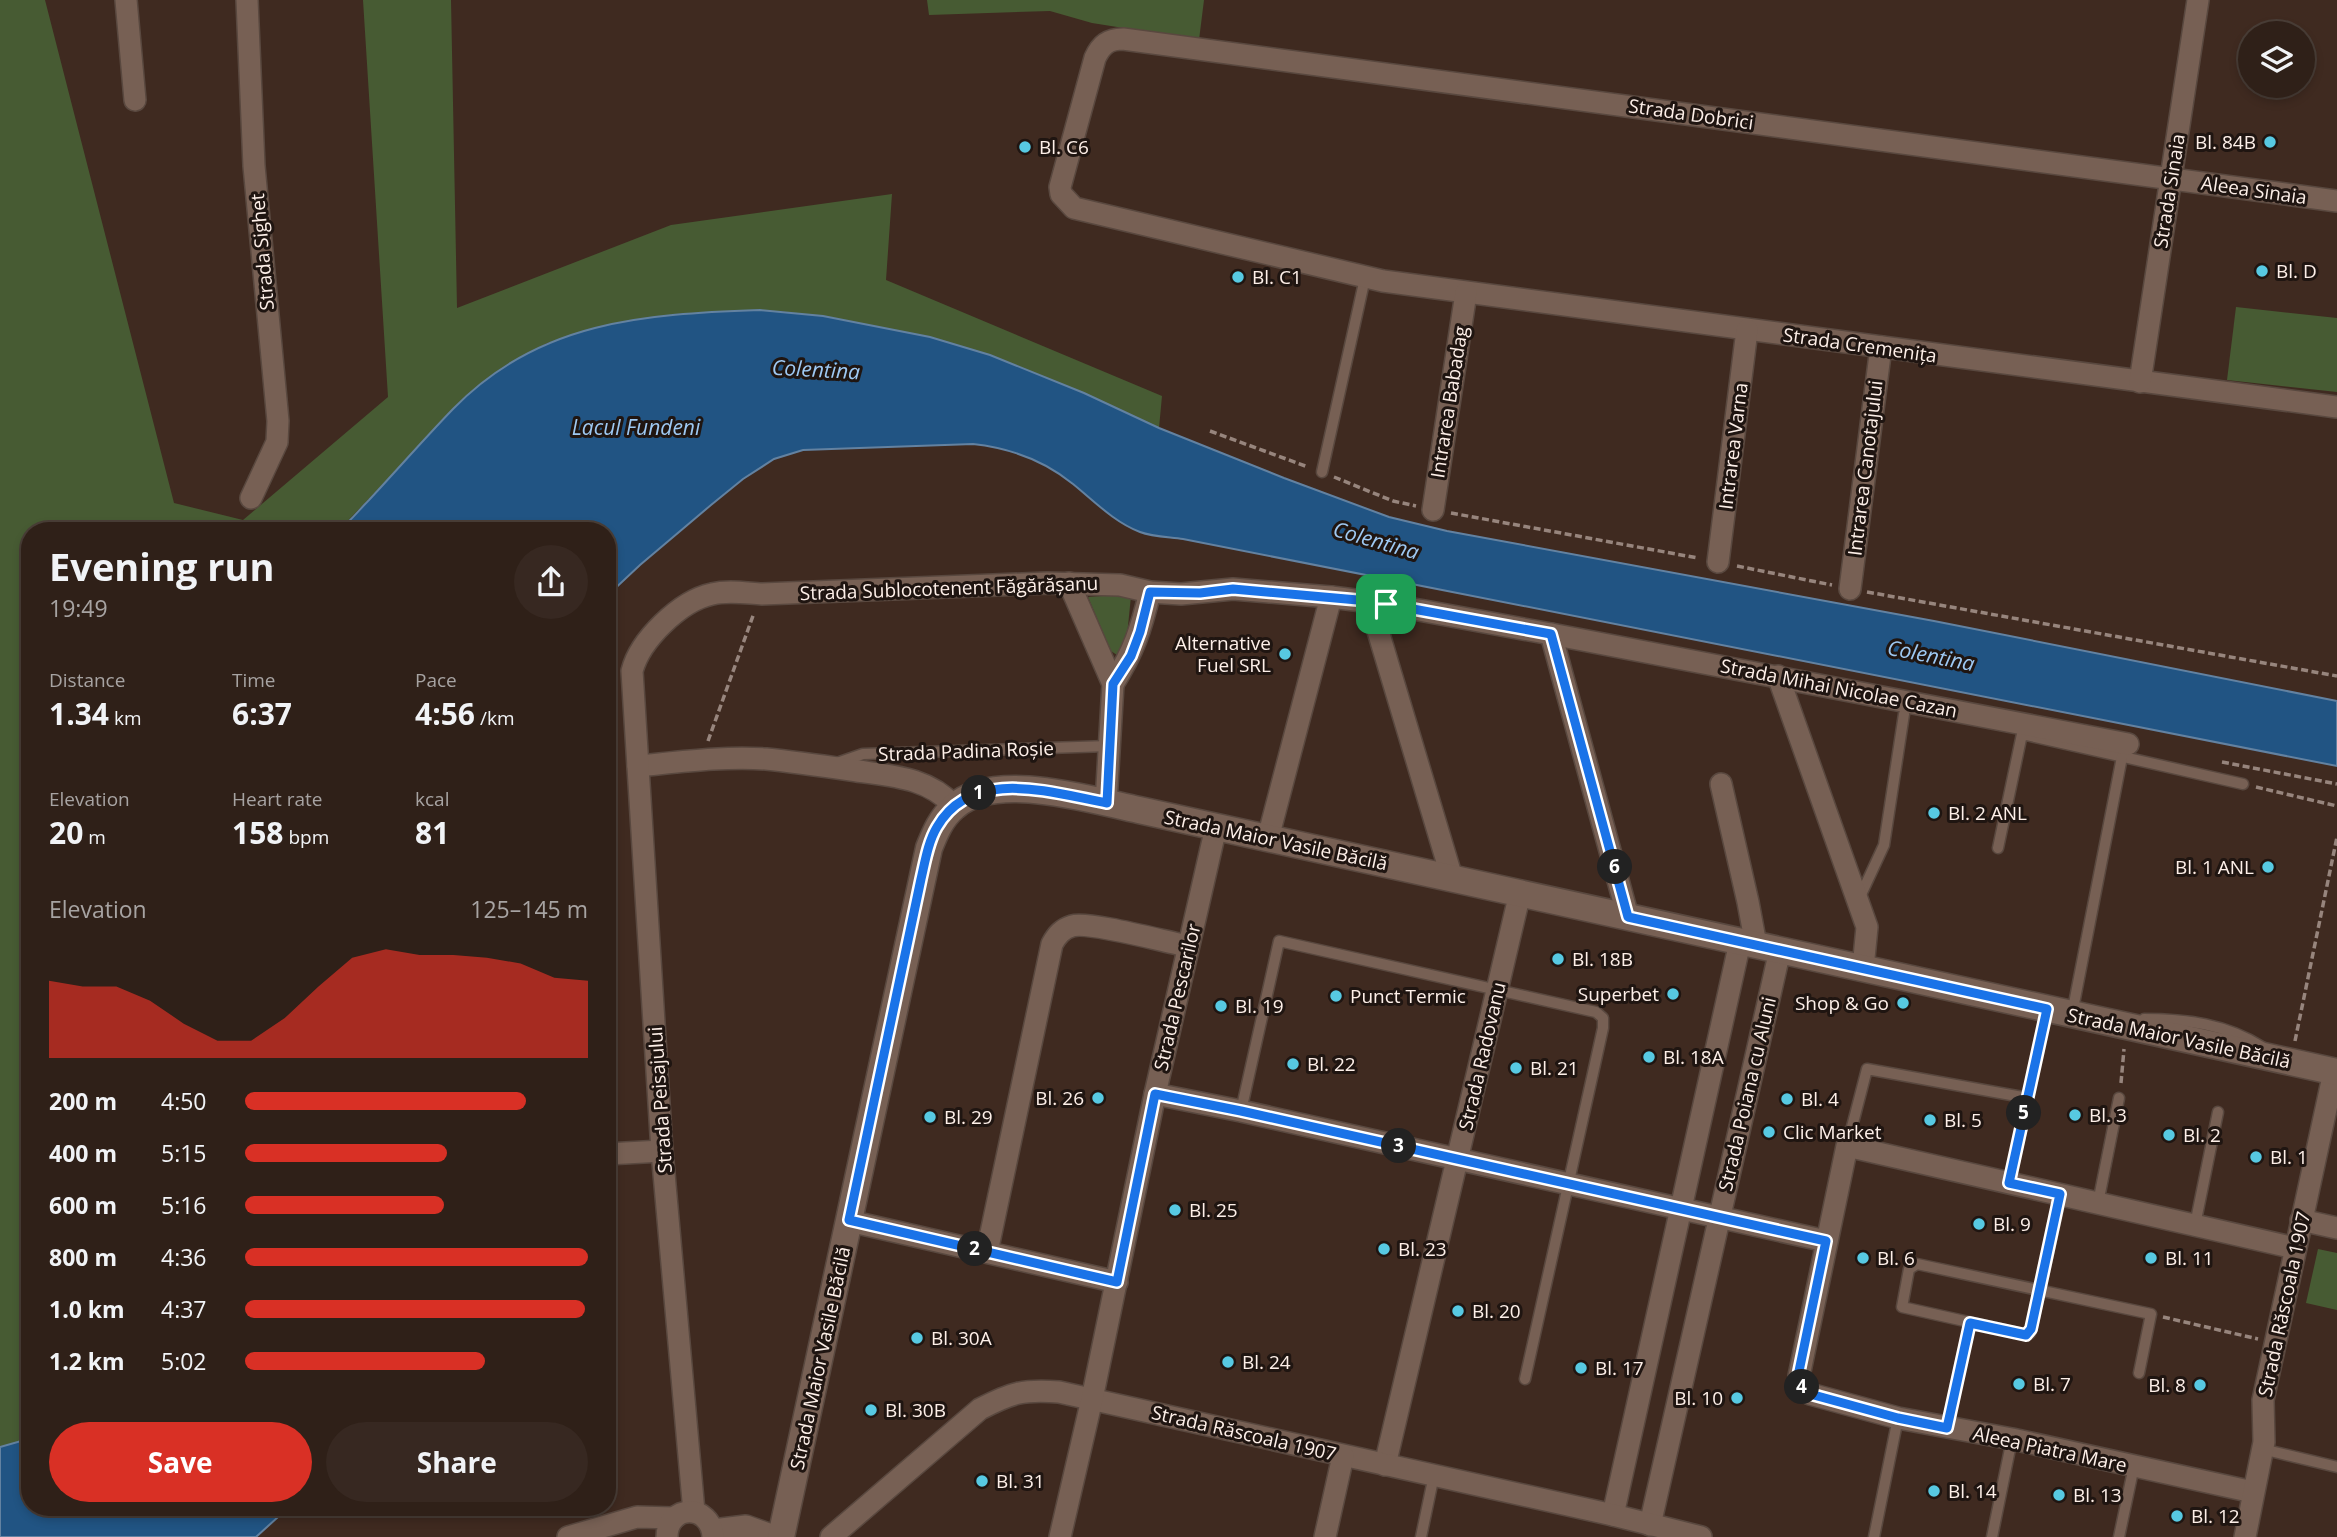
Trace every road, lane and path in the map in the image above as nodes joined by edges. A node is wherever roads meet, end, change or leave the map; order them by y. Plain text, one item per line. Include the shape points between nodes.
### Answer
1 (126, 0) edge
2 (247, 0) edge
3 (2198, 0) edge
4 (135, 100) dead end
5 (2171, 179) junction
6 (2337, 201) edge
7 (1374, 279) junction
8 (1466, 293) junction
9 (1747, 330) junction
10 (1881, 347) junction
11 (2140, 382) junction
12 (2337, 407) edge
13 (1210, 431) dead end
14 (1322, 472) junction
15 (251, 498) dead end
16 (1433, 510) junction
17 (1718, 562) junction
18 (1069, 583) junction
19 (1850, 589) junction
20 (1150, 592) junction
21 (762, 594) junction
22 (1331, 597) junction
23 (1369, 601) junction
24 (1551, 634) junction
25 (1778, 676) junction
26 (2337, 676) edge
27 (1113, 684) junction
28 (632, 688) joint
29 (1904, 714) dead end
30 (1109, 746) junction
31 (2125, 750) junction
32 (701, 759) junction
33 (2219, 761) dead end
34 (638, 766) junction
35 (825, 767) junction
36 (1721, 784) dead end
37 (2243, 784) joint
38 (2337, 784) edge
39 (1107, 803) junction
40 (954, 806) junction
41 (2337, 806) edge
42 (1216, 827) junction
43 (2337, 837) edge
44 (1268, 838) junction
45 (1998, 848) dead end
46 (1452, 878) junction
47 (1520, 893) junction
48 (1858, 902) junction
49 (1628, 917) junction
50 (1188, 946) junction
51 (1759, 946) junction
52 (1863, 968) junction
53 (1497, 991) junction
54 (2059, 1012) junction
55 (2115, 1024) junction
56 (2288, 1062) junction
57 (2336, 1072) edge
58 (1155, 1094) junction
59 (2028, 1098) junction
60 (2119, 1098) joint
61 (1241, 1111) junction
62 (2218, 1112) dead end
63 (1847, 1146) junction
64 (662, 1151) junction
65 (616, 1154) edge
66 (1457, 1159) junction
67 (1567, 1183) junction
68 (2009, 1183) junction
69 (2060, 1194) junction
70 (2098, 1203) junction
71 (1681, 1208) junction
72 (1719, 1217) junction
73 (849, 1220) junction
74 (2301, 1220) junction
75 (2195, 1224) junction
76 (2337, 1228) edge
77 (1826, 1241) junction
78 (2295, 1248) junction
79 (987, 1252) junction
80 (1117, 1282) junction
81 (2040, 1289) junction
82 (2151, 1314) junction
83 (1970, 1323) junction
84 (2275, 1343) junction
85 (2138, 1373) dead end
86 (1525, 1379) dead end
87 (1092, 1399) junction
88 (1898, 1418) junction
89 (1947, 1428) junction
90 (2012, 1440) junction
91 (2262, 1449) junction
92 (1343, 1456) junction
93 (1385, 1465) junction
94 (2134, 1466) junction
95 (2337, 1467) edge
96 (1434, 1475) junction
97 (2253, 1492) junction
98 (1613, 1515) junction
99 (678, 1522) edge
100 (1650, 1524) junction
101 (713, 1533) edge
102 (568, 1537) edge
103 (779, 1537) edge
104 (831, 1537) edge
105 (1060, 1537) edge
106 (1325, 1537) edge
107 (1420, 1537) edge
108 (1702, 1537) edge
109 (1874, 1537) edge
110 (1992, 1537) edge
111 (2119, 1537) edge
112 (2245, 1537) edge

1 - 4 street
2 - 15 street, Strada Sighet via 254,166 278,421 277,442
3 - 5 street, Strada Sinaia
5 - 6 street, Aleea Sinaia
5 - 7 street, Strada Dobrici via 1212,49 1123,38 1104,44 1095,58 1061,176 1060,194 1066,202 1074,208
5 - 11 street, Strada Sinaia
7 - 8 street, Strada Cremenița
7 - 14 lane
8 - 9 street, Strada Cremenița
8 - 16 street, Intrarea Babadag
9 - 10 street, Strada Cremenița
9 - 17 street, Intrarea Varna
10 - 11 street, Strada Cremenița
10 - 19 street, Intrarea Canotajului
11 - 12 street, Strada Cremenița
13 - 14 path
14 - 16 path via 1393,501
16 - 17 path
17 - 19 path
18 - 20 street, Strada Sublocotenent Făgărășanu via 1120,584
18 - 21 street, Strada Sublocotenent Făgărășanu
18 - 27 street
19 - 26 path
20 - 22 street, Strada Sublocotenent Făgărășanu via 1233,589
20 - 27 street via 1131,656
21 - 28 street, Strada Sublocotenent Făgărășanu via 715,593 685,607 637,653
21 - 32 path
22 - 23 street, Strada Sublocotenent Făgărășanu
22 - 44 street
23 - 24 street, Strada Sublocotenent Făgărășanu
23 - 46 street
24 - 25 street, Strada Mihai Nicolae Cazan
24 - 49 street
25 - 31 street, Strada Mihai Nicolae Cazan
25 - 48 street
27 - 30 street
28 - 34 street, Strada Peisajului
29 - 48 lane via 1884,845
30 - 35 lane, Strada Padina Roșie via 863,754
30 - 39 street
31 - 37 lane
31 - 45 lane via 2022,734
31 - 54 lane
32 - 34 street, Strada Padina Roșie
32 - 35 street, Strada Padina Roșie via 764,759
33 - 38 path
34 - 64 street, Strada Peisajului
35 - 40 street, Strada Padina Roșie via 908,779 939,791
36 - 51 street
37 - 41 path
39 - 40 street, Strada Maior Vasile Băcilă via 1012,788 983,792
39 - 42 street, Strada Maior Vasile Băcilă
40 - 73 street, Strada Maior Vasile Băcilă via 937,827 921,879
42 - 44 street, Strada Maior Vasile Băcilă
42 - 50 street, Strada Pescarilor
43 - 56 path
44 - 46 street, Strada Maior Vasile Băcilă
46 - 47 street, Strada Maior Vasile Băcilă
47 - 49 street, Strada Maior Vasile Băcilă
47 - 53 street, Strada Radovanu
48 - 52 street via 1867,927
49 - 51 street, Strada Maior Vasile Băcilă
50 - 58 street, Strada Pescarilor
50 - 79 street via 1082,925 1057,936
51 - 52 street, Strada Maior Vasile Băcilă
51 - 71 street, Strada Poiana cu Aluni
51 - 72 street, Strada Poiana cu Aluni
52 - 54 street, Strada Maior Vasile Băcilă
53 - 61 lane via 1279,941
53 - 66 street, Strada Radovanu
53 - 67 lane via 1596,1012 1603,1018
54 - 55 street, Strada Maior Vasile Băcilă
54 - 59 path
55 - 56 street, Strada Maior Vasile Băcilă
55 - 60 path
56 - 57 street, Strada Maior Vasile Băcilă
57 - 74 street, Strada Răscoala 1907
58 - 61 street
58 - 80 street, Strada Pescarilor
59 - 63 lane via 1867,1069
59 - 68 lane
60 - 70 lane
61 - 66 street
62 - 75 lane
63 - 68 street
63 - 77 street, Aleea Piatra Mare
64 - 65 street
64 - 99 street, Strada Peisajului
66 - 67 street
66 - 93 street, Strada Radovanu
67 - 71 street
67 - 86 lane
68 - 69 street
69 - 70 street
69 - 81 lane
70 - 75 street
71 - 72 street
71 - 98 street, Strada Poiana cu Aluni
72 - 77 street
72 - 100 street, Strada Poiana cu Aluni
73 - 79 street
73 - 103 street, Strada Maior Vasile Băcilă
74 - 76 street
74 - 78 street, Strada Răscoala 1907
75 - 78 street
77 - 88 street, Aleea Piatra Mare via 1798,1376 1802,1387 1810,1394
78 - 84 street, Strada Răscoala 1907
79 - 80 street
80 - 87 street, Strada Pescarilor
81 - 82 lane
81 - 83 lane via 2026,1335
81 - 83 lane via 1912,1265 1902,1307
82 - 84 path
82 - 85 lane
83 - 89 lane
84 - 91 street, Strada Răscoala 1907 via 2263,1400
87 - 92 street, Strada Răscoala 1907
87 - 104 street, Strada Răscoala 1907 via 1031,1389 1006,1395 980,1409
87 - 105 street, Strada Pescarilor
88 - 89 street, Aleea Piatra Mare
88 - 109 lane
89 - 90 street, Aleea Piatra Mare
90 - 94 street, Aleea Piatra Mare
90 - 110 lane
91 - 95 lane
91 - 97 street, Strada Răscoala 1907
92 - 93 street, Strada Răscoala 1907
92 - 106 street
93 - 96 street, Strada Răscoala 1907
94 - 97 street, Aleea Piatra Mare
94 - 111 lane
96 - 98 street, Strada Răscoala 1907
96 - 107 lane
97 - 112 street, Strada Răscoala 1907
98 - 100 street, Strada Răscoala 1907
99 - 101 street via 706,1518
99 - 102 street via 637,1517
100 - 108 street, Strada Răscoala 1907
101 - 103 street via 746,1526

